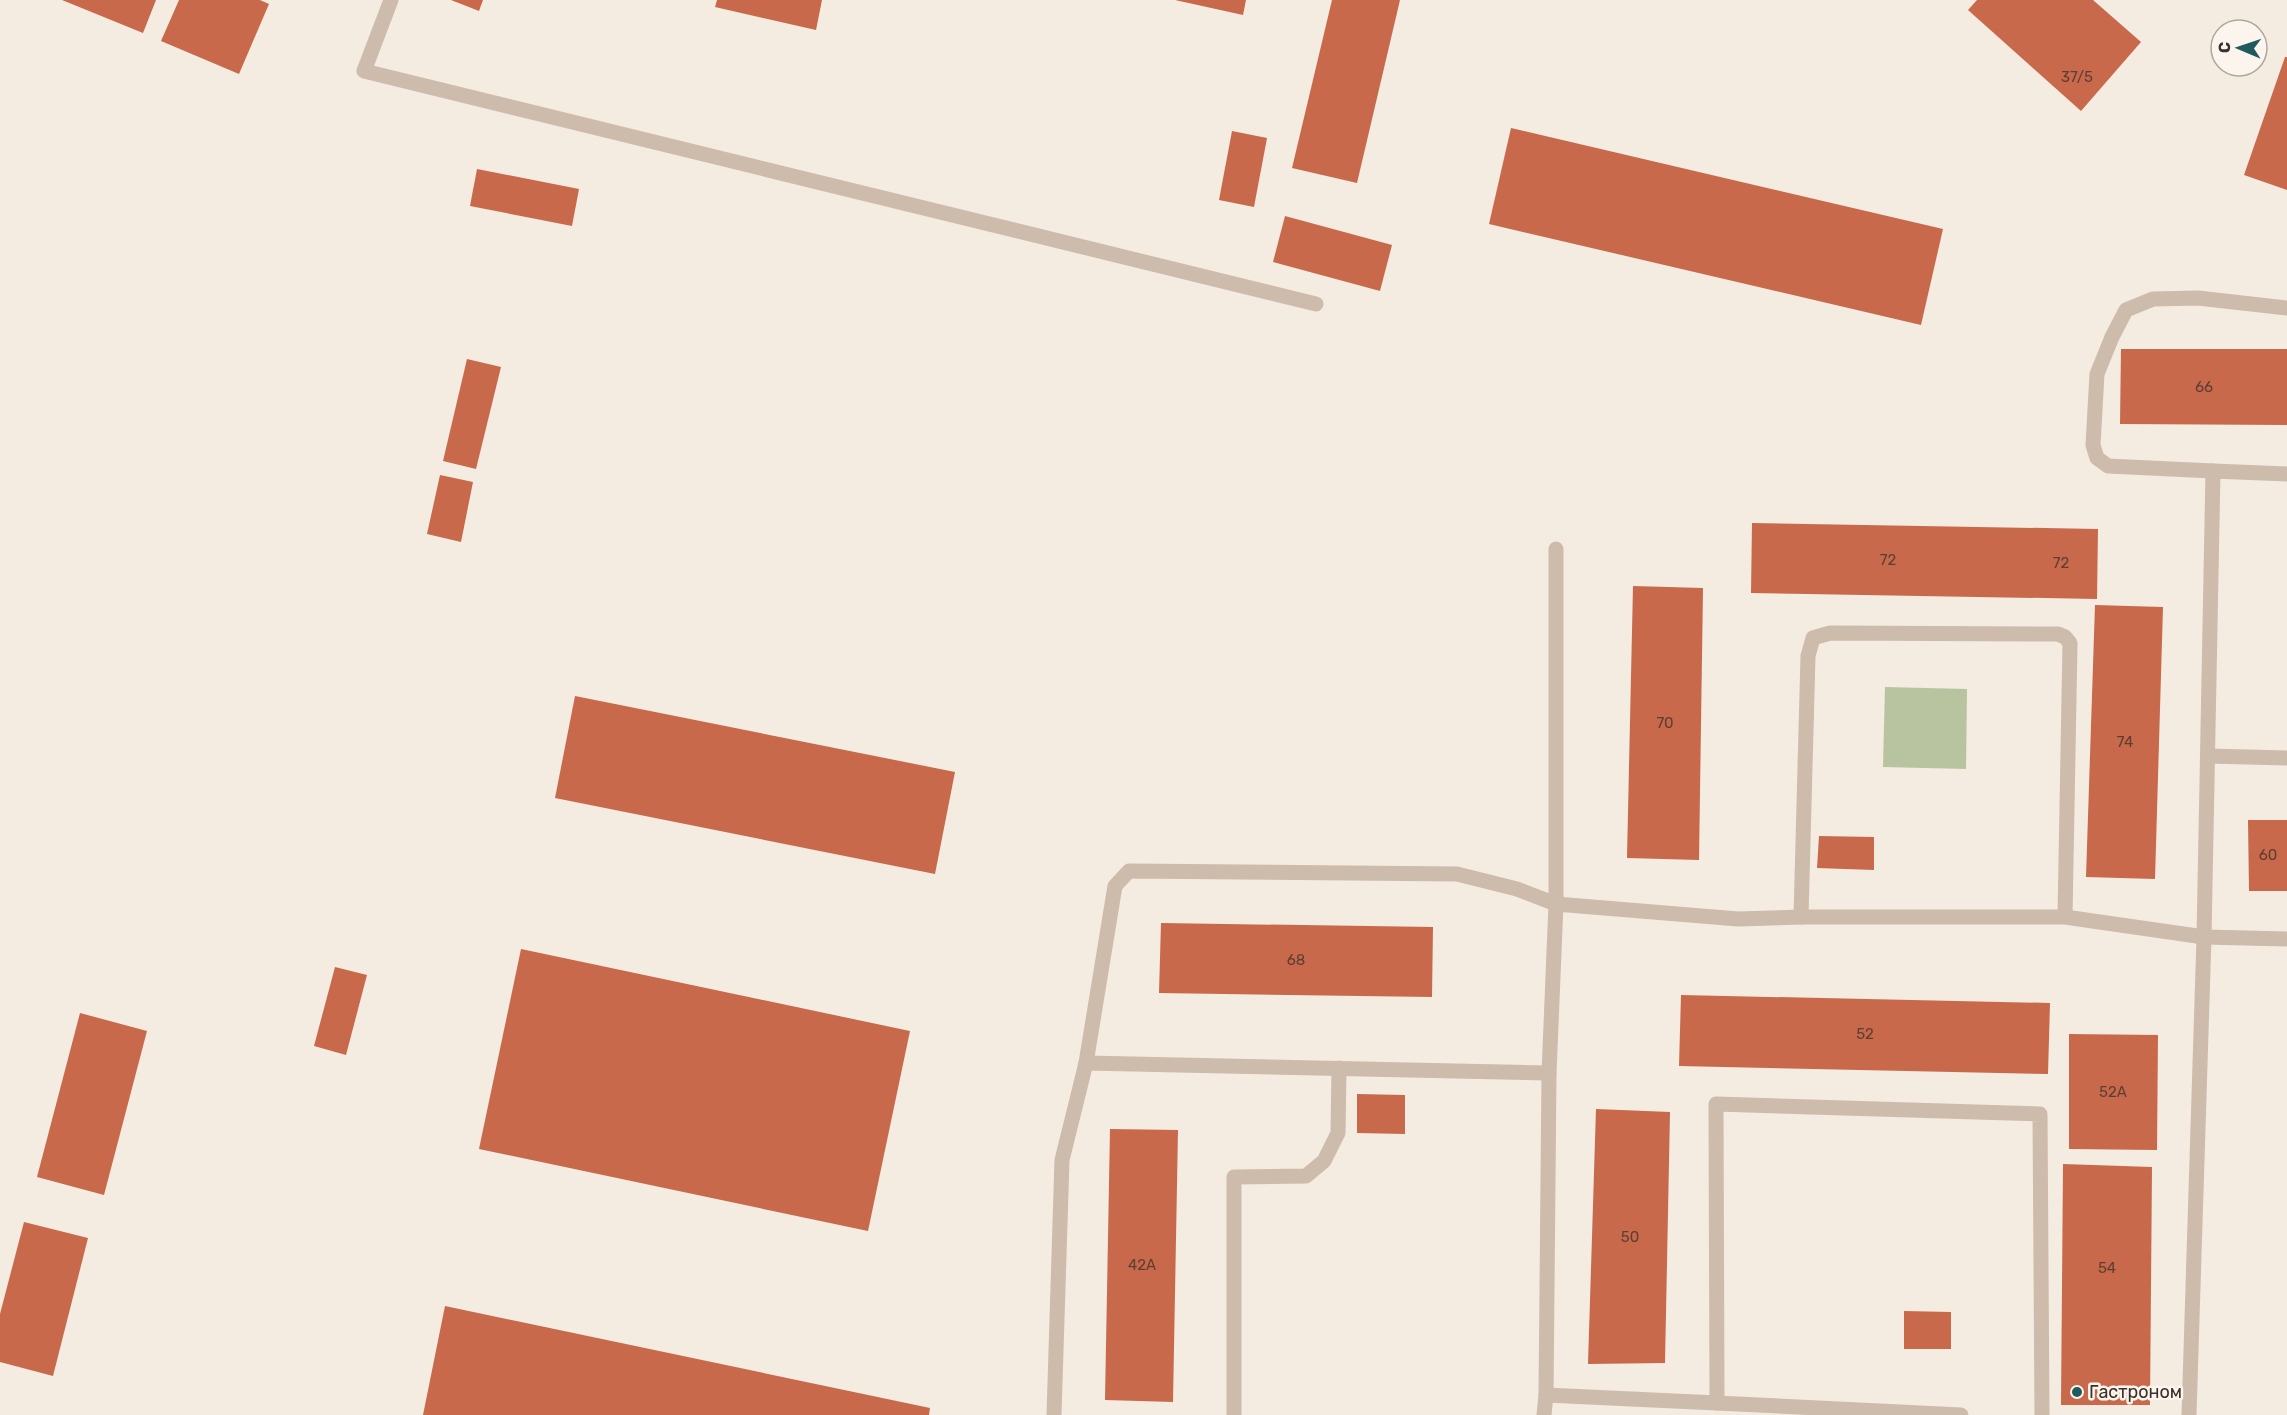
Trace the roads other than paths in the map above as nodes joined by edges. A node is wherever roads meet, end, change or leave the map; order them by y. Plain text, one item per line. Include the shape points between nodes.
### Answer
1 (391, 0) edge
2 (1316, 304) dead end
3 (2287, 308) edge
4 (2213, 471) junction
5 (2287, 474) edge
6 (1556, 549) dead end
7 (2208, 756) junction
8 (2287, 758) edge
9 (1556, 904) junction
10 (1801, 917) junction
11 (2065, 917) junction
12 (2204, 937) junction
13 (2287, 939) edge
14 (1086, 1063) junction
15 (1339, 1068) junction
16 (1549, 1073) junction
17 (1546, 1395) junction
18 (1717, 1403) junction
19 (1054, 1415) edge
20 (1234, 1415) edge
21 (1544, 1415) edge
22 (1960, 1415) edge
23 (2042, 1415) edge
24 (2189, 1415) edge

1 - 2 lane via 364,71
3 - 4 lane via 2198,298 2153,298 2126,310 2112,337 2097,374 2093,445 2097,458 2108,466
4 - 5 lane
4 - 7 lane
6 - 9 lane
7 - 8 lane
7 - 12 lane
9 - 10 lane via 1738,919
9 - 14 lane via 1517,889 1457,874 1129,871 1115,886
9 - 16 lane
10 - 11 lane
10 - 11 lane via 1808,656 1813,638 1841,633 2058,634 2070,643
11 - 12 lane
12 - 13 lane
12 - 24 lane
14 - 15 lane
14 - 19 lane via 1062,1160
15 - 16 lane
15 - 20 lane via 1338,1133 1324,1161 1306,1176 1234,1177
16 - 17 lane
17 - 18 lane
17 - 21 lane
18 - 22 lane
18 - 23 lane via 1716,1104 2040,1114

